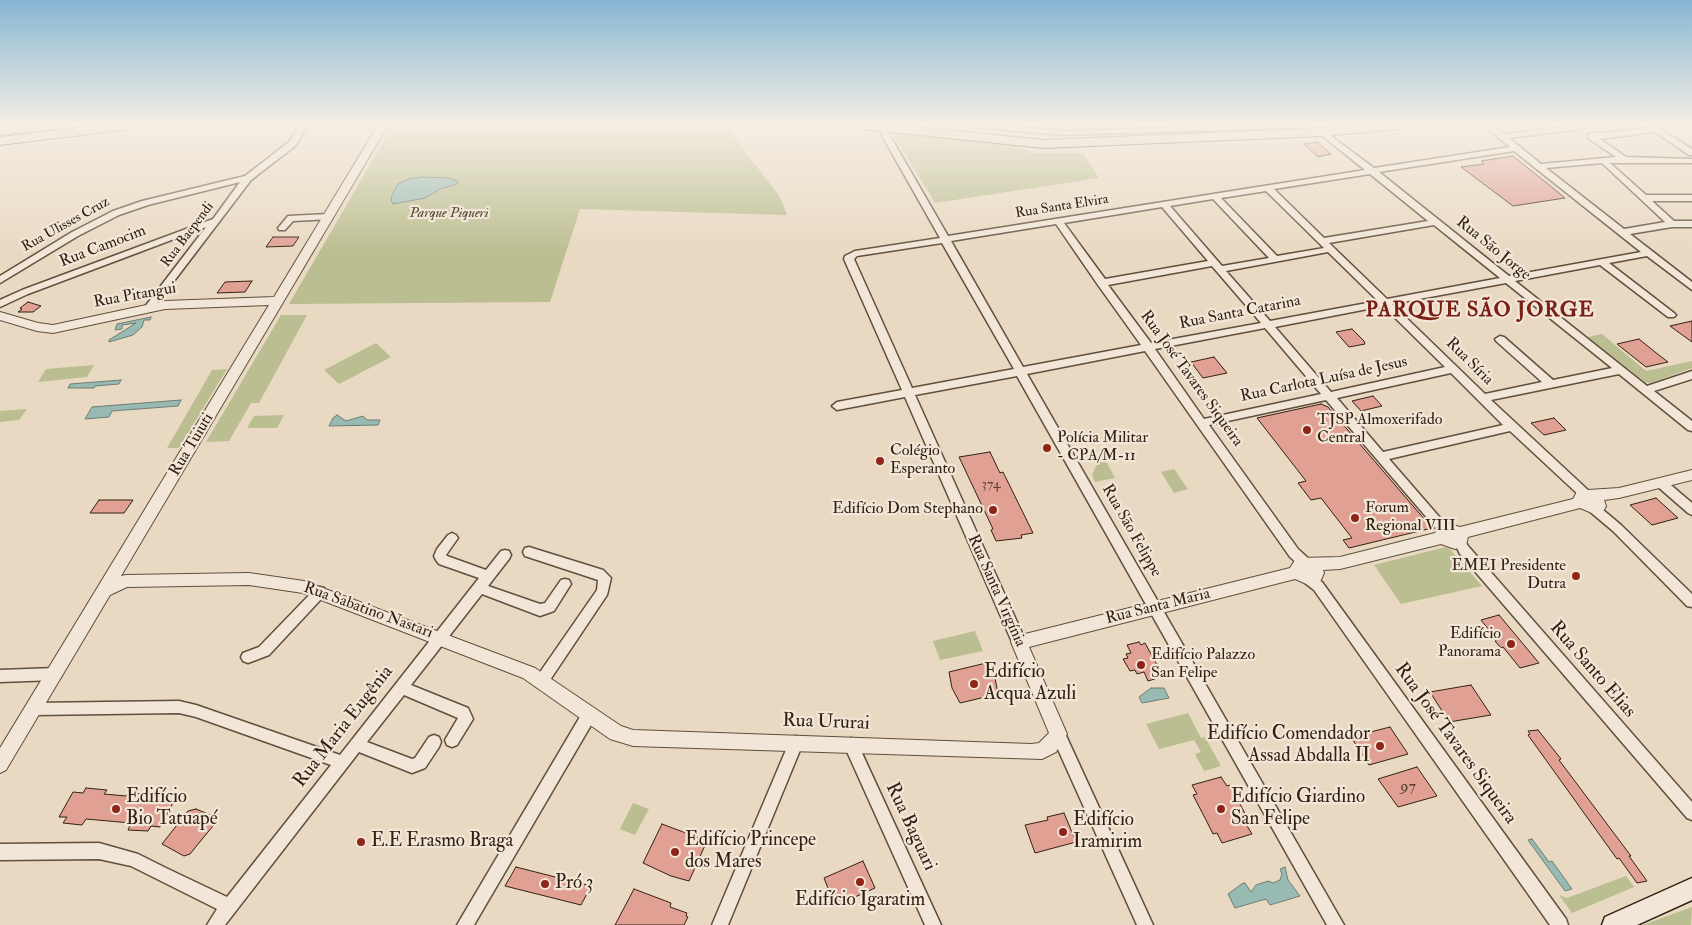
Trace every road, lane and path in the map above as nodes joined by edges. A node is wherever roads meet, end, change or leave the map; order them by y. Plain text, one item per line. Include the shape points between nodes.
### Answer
1 (261, 168) edge
2 (358, 168) edge
3 (904, 168) edge
4 (1368, 168) edge
5 (1389, 168) edge
6 (1543, 168) edge
7 (1612, 168) edge
8 (1371, 171) junction
9 (248, 178) junction
10 (220, 185) junction
11 (1268, 188) junction
12 (1215, 196) junction
13 (1644, 198) junction
14 (1692, 198) edge
15 (230, 202) junction
16 (1164, 204) junction
17 (329, 217) junction
18 (217, 220) junction
19 (1059, 222) junction
20 (1435, 222) junction
21 (1672, 224) junction
22 (1692, 224) edge
23 (282, 228) dead end
24 (1623, 232) junction
25 (945, 240) junction
26 (1322, 241) junction
27 (1330, 249) junction
28 (1648, 253) junction
29 (850, 256) joint
30 (1275, 259) junction
31 (1602, 262) junction
32 (1218, 266) junction
33 (0, 280) edge
34 (1508, 280) junction
35 (1101, 283) junction
36 (1692, 287) edge
37 (278, 302) junction
38 (1386, 303) junction
39 (0, 304) edge
40 (149, 308) junction
41 (1671, 315) dead end
42 (0, 316) edge
43 (1269, 324) junction
44 (1500, 339) dead end
45 (1146, 347) junction
46 (1453, 368) junction
47 (1621, 370) junction
48 (1020, 371) junction
49 (1692, 375) edge
50 (1551, 384) junction
51 (1646, 390) junction
52 (908, 392) junction
53 (1330, 395) junction
54 (1483, 398) junction
55 (837, 406) dead end
56 (1202, 423) junction
57 (1512, 427) junction
58 (1692, 427) edge
59 (1382, 456) junction
60 (1692, 475) edge
61 (1661, 483) junction
62 (1588, 500) junction
63 (1692, 510) edge
64 (1451, 536) junction
65 (452, 538) dead end
66 (528, 552) dead end
67 (505, 555) dead end
68 (1306, 570) junction
69 (122, 575) junction
70 (488, 576) junction
71 (565, 584) dead end
72 (479, 588) junction
73 (320, 592) junction
74 (1692, 602) edge
75 (1155, 608) junction
76 (440, 638) junction
77 (1019, 642) junction
78 (248, 657) dead end
79 (55, 674) junction
80 (0, 676) edge
81 (542, 682) junction
82 (400, 687) junction
83 (34, 708) junction
84 (589, 715) junction
85 (1058, 734) junction
86 (452, 740) dead end
87 (434, 742) dead end
88 (796, 743) junction
89 (356, 744) junction
90 (851, 746) junction
91 (341, 762) junction
92 (0, 764) edge
93 (1692, 813) edge
94 (0, 852) edge
95 (1692, 889) edge
96 (230, 906) junction
97 (215, 925) edge
98 (465, 925) edge
99 (720, 925) edge
100 (933, 925) edge
101 (1145, 925) edge
102 (1336, 925) edge
103 (1560, 925) edge
104 (1613, 925) edge

1 - 9 street, Rua Ulisses Cruz
2 - 17 street, Rua Tuiuti
3 - 25 street, Rua São Felippe
4 - 8 street, Rua São Jorge
5 - 8 street, Rua Santa Elvira
6 - 24 street
7 - 13 street
8 - 11 street, Rua Santa Elvira
8 - 20 street, Rua São Jorge
9 - 10 street, Rua Ulisses Cruz
9 - 15 street, Rua Baependi
10 - 15 street
10 - 33 street, Rua Ulisses Cruz via 116,213
11 - 12 street, Rua Santa Elvira
11 - 26 street, Rua Síria
12 - 16 street, Rua Santa Elvira
12 - 30 street
13 - 14 street
13 - 21 street
15 - 18 street, Rua Baependi
16 - 19 street, Rua Santa Elvira
16 - 32 street, Rua Santo Elias
17 - 23 street via 291,218
17 - 37 street, Rua Tuiuti
18 - 39 street, Rua Camocim
18 - 40 street, Rua Baependi
19 - 25 street, Rua Santa Elvira
19 - 35 street, Rua José Tavares Siqueira
20 - 26 street
20 - 34 street, Rua São Jorge
21 - 22 street
21 - 24 street
24 - 28 street
25 - 29 street, Rua Santa Elvira
25 - 48 street, Rua São Felippe
26 - 27 street, Rua Síria
27 - 30 street
27 - 38 street, Rua Síria
28 - 31 street, Rua Santa Catarina
28 - 36 street
29 - 52 street, Rua Santa Virgínia
30 - 32 street
31 - 34 street, Rua Santa Catarina
31 - 41 street
32 - 35 street
32 - 43 street, Rua Santo Elias
34 - 38 street, Rua Santa Catarina
34 - 47 street, Rua São Jorge
35 - 45 street, Rua José Tavares Siqueira
37 - 40 street, Rua Pitangui via 196,303
37 - 69 street, Rua Tuiuti
38 - 43 street, Rua Santa Catarina
38 - 46 street, Rua Síria
40 - 42 street, Rua Pitangui via 53,329
43 - 45 street, Rua Santa Catarina
43 - 53 street, Rua Santo Elias
44 - 50 street
45 - 48 street, Rua Santa Catarina
45 - 56 street, Rua José Tavares Siqueira
46 - 53 street, Rua Carlota Luísa de Jesus
46 - 54 street, Rua Síria
47 - 50 street
47 - 51 street, Rua São Jorge
48 - 52 street, Rua Santa Catarina
48 - 75 street, Rua São Felippe
49 - 51 street
50 - 54 street
51 - 58 street, Rua São Jorge
52 - 55 street, Rua Santa Catarina
52 - 77 street, Rua Santa Virgínia
53 - 56 street, Rua Carlota Luísa de Jesus
53 - 59 street, Rua Santo Elias
54 - 57 street, Rua Síria
56 - 68 street, Rua José Tavares Siqueira
57 - 59 street
57 - 62 street, Rua Síria
59 - 64 street, Rua Santo Elias
60 - 61 street, Rua Santa Maria
61 - 62 street, Rua Santa Maria
61 - 63 street
62 - 64 street, Rua Santa Maria
62 - 74 street, Rua Síria
64 - 68 street, Rua Santa Maria
64 - 93 street, Rua Santo Elias
65 - 70 street via 440,553 443,560
66 - 81 street via 605,578 603,591
67 - 70 street, Rua Maria Eugênia
68 - 75 street, Rua Santa Maria
68 - 103 street, Rua José Tavares Siqueira
69 - 73 street, Rua Sabatino Nastari via 249,579
69 - 79 street, Rua Sabatino Nastari via 105,590
70 - 72 street, Rua Maria Eugênia
71 - 72 street via 549,607 540,610
72 - 76 street, Rua Maria Eugênia
73 - 76 street, Rua Sabatino Nastari
73 - 78 street via 264,651
75 - 77 street, Rua Santa Maria
75 - 102 street, Rua São Felippe
76 - 81 street, Rua Sabatino Nastari via 529,673
76 - 82 street, Rua Maria Eugênia
77 - 85 street, Rua Santa Virgínia
79 - 80 street
79 - 83 street
81 - 84 street, Rua Sabatino Nastari
82 - 86 street via 463,713 466,719
82 - 89 street, Rua Maria Eugênia
83 - 91 street via 179,707
83 - 92 street
84 - 88 street, Rua Ururai via 616,732 633,738
84 - 98 street
85 - 90 street, Rua Ururai via 1050,746 1031,752
85 - 101 street, Rua Santa Virgínia
87 - 89 street via 420,763 412,766
88 - 90 street, Rua Ururai
88 - 99 street
89 - 91 street, Rua Maria Eugênia
90 - 100 street, Rua Baguari
91 - 96 street, Rua Maria Eugênia
94 - 96 street via 99,851 133,859
95 - 104 main road
96 - 97 street, Rua Maria Eugênia

